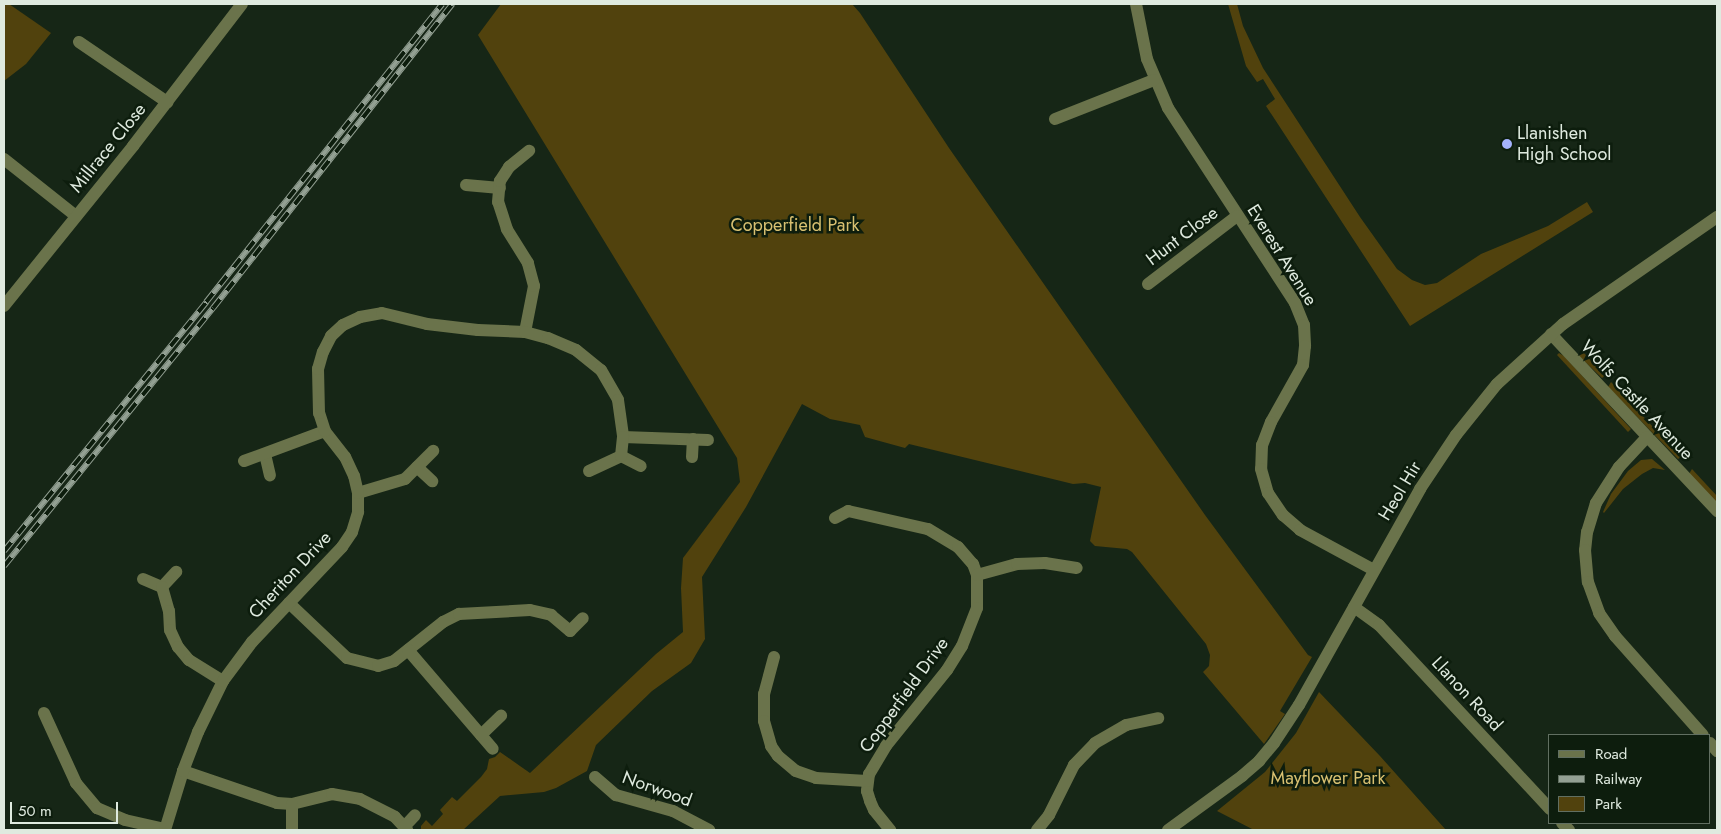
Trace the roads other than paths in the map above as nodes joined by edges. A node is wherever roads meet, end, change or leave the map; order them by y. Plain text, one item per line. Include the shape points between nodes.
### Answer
1 (242, 4) edge
2 (1136, 4) edge
3 (79, 42) dead end
4 (1154, 80) junction
5 (167, 102) junction
6 (1055, 119) dead end
7 (529, 151) dead end
8 (4, 159) edge
9 (466, 185) dead end
10 (500, 188) junction
11 (76, 216) junction
12 (1238, 216) junction
13 (1717, 218) edge
14 (1148, 284) dead end
15 (4, 306) edge
16 (524, 332) junction
17 (1551, 334) junction
18 (325, 431) junction
19 (623, 437) junction
20 (1647, 437) junction
21 (693, 439) junction
22 (708, 440) dead end
23 (432, 452) dead end
24 (265, 454) junction
25 (622, 456) junction
26 (692, 457) dead end
27 (244, 461) dead end
28 (640, 466) dead end
29 (417, 467) junction
30 (589, 471) dead end
31 (270, 475) dead end
32 (432, 481) dead end
33 (358, 493) junction
34 (1717, 511) edge
35 (835, 518) dead end
36 (1077, 568) dead end
37 (1374, 570) junction
38 (176, 572) dead end
39 (977, 575) junction
40 (143, 578) dead end
41 (162, 586) junction
42 (289, 603) junction
43 (1354, 607) junction
44 (583, 618) dead end
45 (408, 650) junction
46 (774, 657) dead end
47 (223, 681) junction
48 (44, 713) dead end
49 (501, 716) dead end
50 (1158, 718) dead end
51 (1702, 734) edge
52 (481, 735) junction
53 (493, 749) dead end
54 (183, 771) junction
55 (595, 777) dead end
56 (867, 781) junction
57 (292, 804) junction
58 (1548, 807) edge
59 (415, 815) dead end
60 (123, 825) edge
61 (405, 828) edge
62 (165, 830) edge
63 (292, 830) edge
64 (709, 830) edge
65 (890, 830) edge
66 (1037, 830) edge
67 (1168, 830) edge

1 - 5 street, Millrace Close
2 - 4 street, Everest Avenue via 1143,45
3 - 5 street, Millrace Close
4 - 6 street
4 - 12 street, Everest Avenue via 1178,125
5 - 11 street, Millrace Close
7 - 10 street via 508,166
8 - 11 street, Millrace Close
9 - 10 street
10 - 16 street via 498,202 507,229 528,263 534,286
11 - 15 street, Millrace Close
12 - 14 street, Hunt Close
12 - 37 street, Everest Avenue via 1294,303 1304,325 1305,356 1300,374 1271,422 1262,445 1261,469 1268,493 1283,516 1300,530
13 - 17 street, Heol Hir
16 - 18 street, Cheriton Drive via 427,324 382,313 360,317 343,325 330,336 318,369 319,413
16 - 19 street, Cheriton Drive via 576,350 601,370 618,400
17 - 20 street, Wolfs Castle Avenue
17 - 37 street, Heol Hir via 1497,384 1470,416 1420,489
18 - 24 street
18 - 33 street, Cheriton Drive via 345,457
19 - 21 street
19 - 25 street, Cheriton Drive
20 - 34 street, Wolfs Castle Avenue
20 - 51 street via 1619,467 1596,503 1585,550 1588,582 1598,613
21 - 22 street
21 - 26 street
23 - 29 street
24 - 27 street
24 - 31 street
25 - 28 street
25 - 30 street
29 - 32 street
29 - 33 street via 405,480
33 - 42 street, Cheriton Drive via 358,512 352,532
35 - 39 street via 848,511 928,528 958,547 973,564
36 - 39 street via 1045,563 1017,564
37 - 43 street, Heol Hir
38 - 41 street
39 - 56 street, Copperfield Drive via 977,608 962,646 947,670 886,746
40 - 41 street
41 - 47 street via 170,630 178,647 189,660
42 - 45 street via 347,658 378,666 394,661
42 - 47 street, Cheriton Drive via 252,642
43 - 58 street, Llanon Road via 1379,625
43 - 67 street, Heol Hir via 1294,713 1263,756 1242,776
44 - 45 street via 570,631 551,615 530,610 460,614 443,622
45 - 52 street
46 - 56 street via 764,694 764,721 771,746 778,756 796,771 816,778
47 - 54 street, Cheriton Drive
48 - 60 street via 84,795
49 - 52 street
50 - 66 street via 1126,725 1095,743 1074,765 1049,815
52 - 53 street
54 - 57 street via 256,798
54 - 62 street, Cheriton Drive
55 - 64 street, Norwood via 616,795 673,811
56 - 65 street, Copperfield Drive via 874,810
57 - 61 street via 332,794 346,796 379,808
57 - 63 street
59 - 61 street
60 - 62 street

